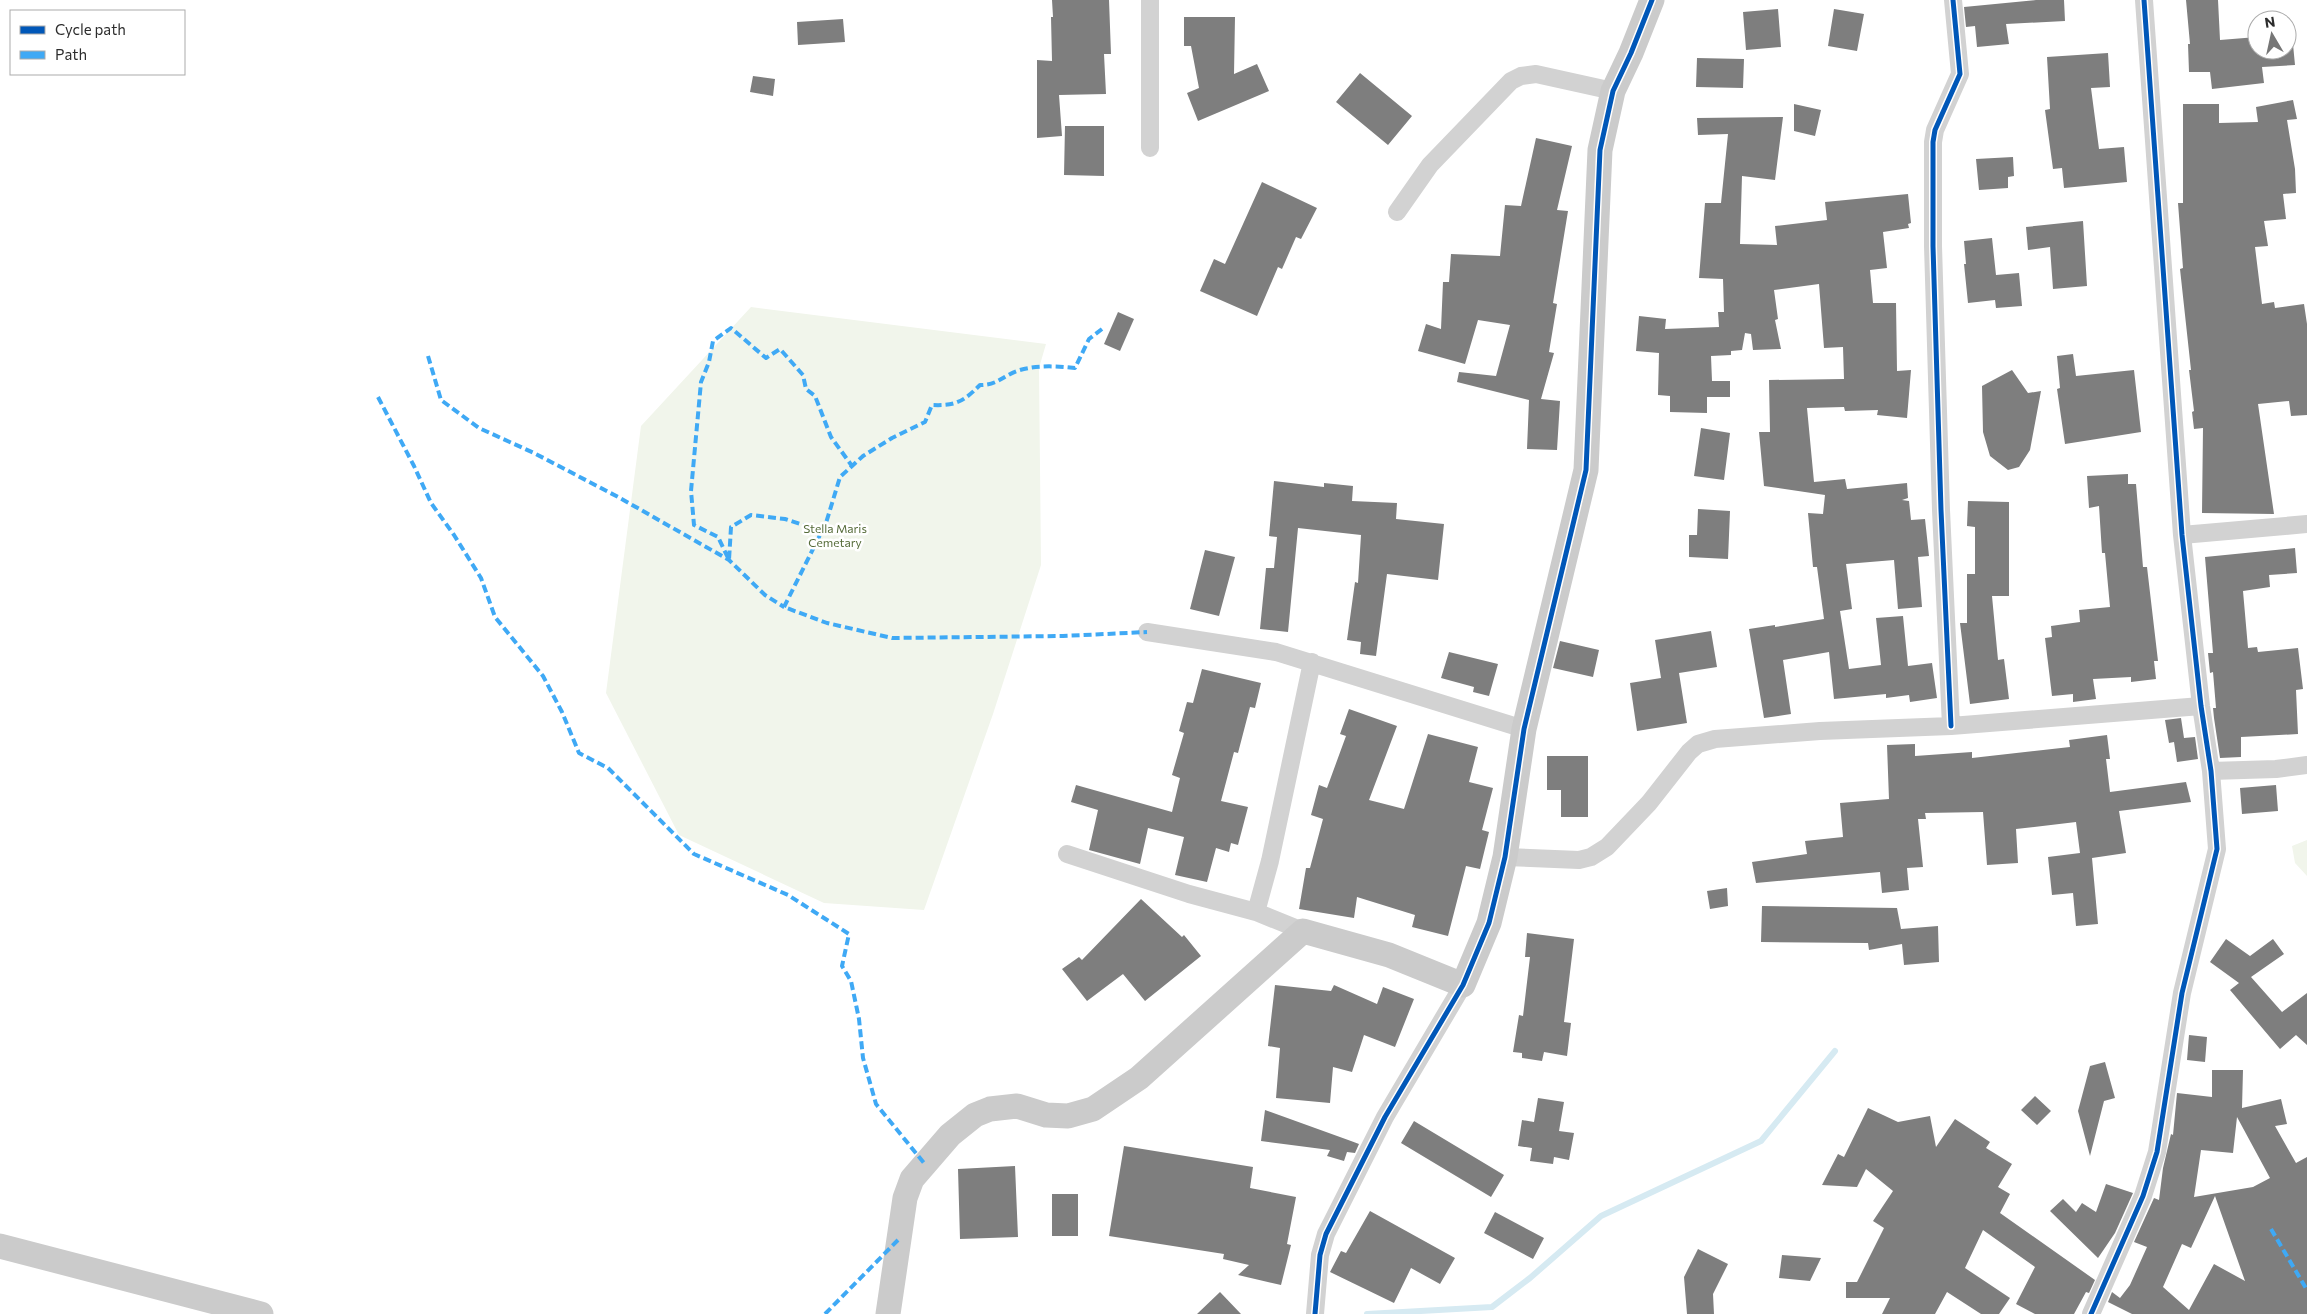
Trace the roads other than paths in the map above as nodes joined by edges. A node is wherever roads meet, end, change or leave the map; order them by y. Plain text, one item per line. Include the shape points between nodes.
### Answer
1 (1150, 0) edge
2 (1652, 0) edge
3 (1953, 0) edge
4 (2144, 0) edge
5 (1613, 92) junction
6 (1150, 148) dead end
7 (1397, 212) dead end
8 (2307, 524) edge
9 (2182, 535) junction
10 (1147, 632) dead end
11 (1312, 662) junction
12 (2201, 706) junction
13 (1951, 726) junction
14 (1524, 728) junction
15 (2307, 765) edge
16 (2211, 771) junction
17 (1066, 854) dead end
18 (1505, 858) junction
19 (1256, 912) junction
20 (1303, 931) junction
21 (1464, 985) junction
22 (0, 1246) edge
23 (261, 1314) edge
24 (888, 1314) edge
25 (1315, 1314) edge
26 (2090, 1314) edge

1 - 6 street
2 - 5 street
3 - 13 street via 1960,74 1935,130 1933,142 1933,246
4 - 9 street
5 - 7 street via 1536,74 1521,76 1511,82 1430,165
5 - 14 street via 1598,167 1586,470
8 - 9 street
9 - 12 street
10 - 11 street via 1276,652
11 - 14 street
11 - 19 street via 1270,861
12 - 13 street
12 - 16 street
13 - 18 street via 1820,731 1716,739 1698,744 1649,803 1607,847 1591,857 1579,860
14 - 18 street
15 - 16 street
16 - 26 street via 2217,849 2182,993 2157,1152 2143,1196
17 - 19 street via 1180,892
18 - 21 street via 1489,923
19 - 20 street
20 - 21 street via 1389,955
20 - 24 street via 1139,1078 1092,1109 1068,1116 1046,1115 1017,1106 990,1108 975,1115 950,1135 912,1179 905,1198
21 - 25 street via 1385,1118 1326,1234 1320,1255
22 - 23 street

